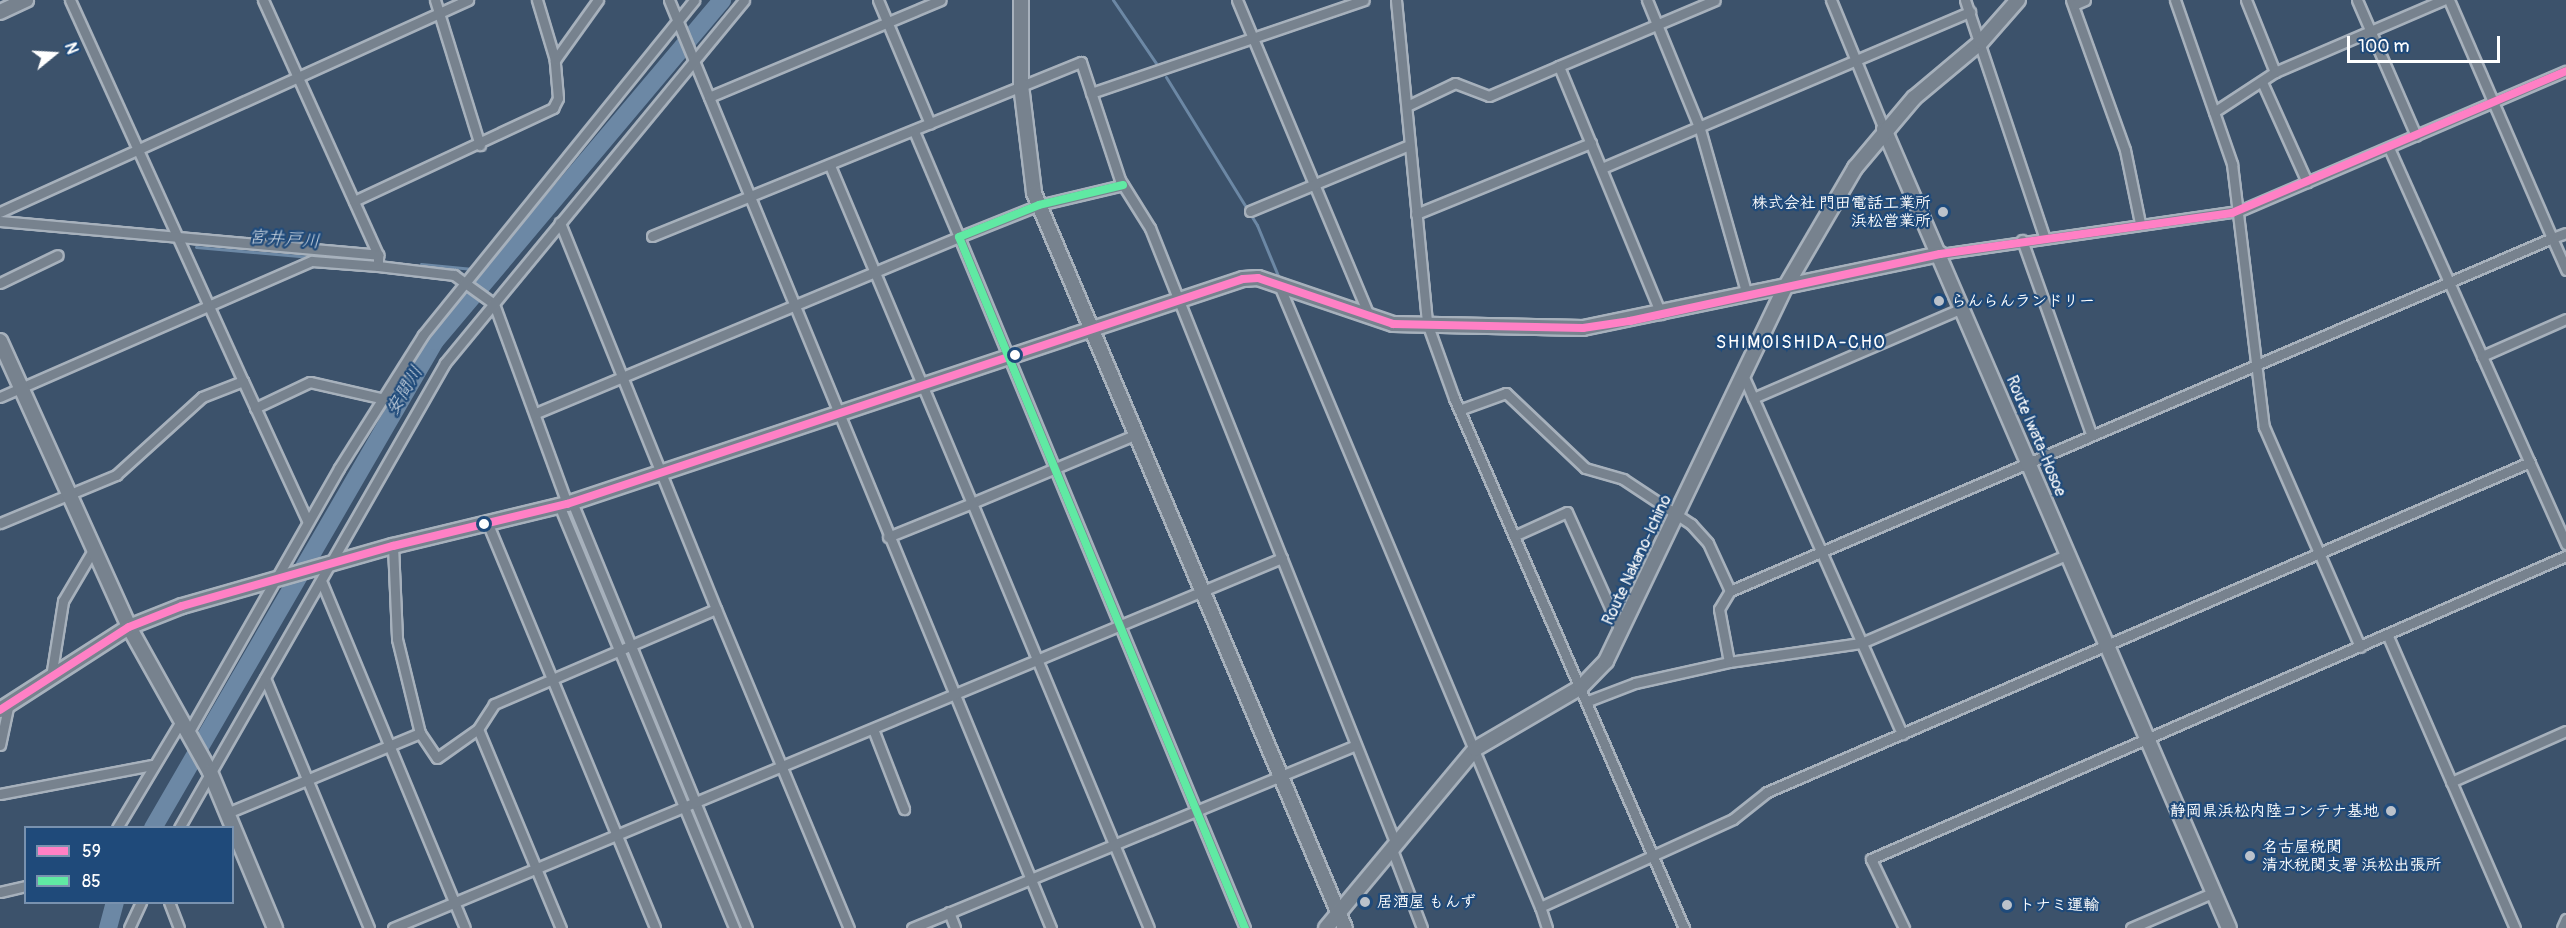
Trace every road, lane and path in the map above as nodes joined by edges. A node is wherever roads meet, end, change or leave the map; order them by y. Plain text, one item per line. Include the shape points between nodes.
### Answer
1 (26, 0) edge
2 (70, 0) edge
3 (262, 0) edge
4 (435, 0) edge
5 (468, 0) edge
6 (537, 0) edge
7 (598, 0) edge
8 (669, 0) edge
9 (694, 0) edge
10 (744, 0) edge
11 (878, 0) edge
12 (941, 0) edge
13 (1021, 0) edge
14 (1237, 0) edge
15 (1364, 0) edge
16 (1396, 0) edge
17 (1647, 0) edge
18 (1715, 0) edge
19 (1831, 0) edge
20 (1965, 0) edge
21 (2018, 0) edge
22 (2085, 0) edge
23 (2175, 0) edge
24 (2246, 0) edge
25 (2356, 0) edge
26 (2443, 0) edge
27 (2449, 0) edge
28 (2072, 2) edge
29 (0, 12) edge
30 (441, 12) junction
31 (1970, 12) junction
32 (677, 22) junction
33 (887, 22) junction
34 (1658, 26) junction
35 (2371, 31) junction
36 (1254, 40) junction
37 (1981, 42) junction
38 (555, 60) junction
39 (693, 61) junction
40 (1857, 62) junction
41 (1559, 66) junction
42 (2566, 71) edge
43 (2275, 72) junction
44 (298, 79) junction
45 (2262, 82) junction
46 (1021, 85) junction
47 (1091, 93) junction
48 (709, 97) junction
49 (2494, 102) junction
50 (1407, 106) junction
51 (2214, 112) junction
52 (930, 124) junction
53 (1700, 129) junction
54 (1884, 129) junction
55 (914, 131) junction
56 (2416, 136) junction
57 (1591, 143) junction
58 (480, 145) junction
59 (1409, 145) junction
60 (138, 148) junction
61 (2389, 148) junction
62 (831, 168) junction
63 (1602, 168) junction
64 (2307, 182) junction
65 (1314, 183) junction
66 (1123, 184) junction
67 (752, 200) junction
68 (354, 201) junction
69 (1039, 205) junction
70 (1250, 211) dead end
71 (2239, 211) junction
72 (0, 212) edge
73 (1416, 214) junction
74 (0, 221) edge
75 (560, 222) junction
76 (2140, 223) junction
77 (2566, 233) edge
78 (652, 236) dead end
79 (2044, 236) junction
80 (959, 237) junction
81 (178, 238) junction
82 (2552, 238) junction
83 (2022, 240) junction
84 (1940, 254) junction
85 (58, 255) dead end
86 (378, 255) junction
87 (378, 266) junction
88 (2566, 270) edge
89 (875, 272) junction
90 (2448, 281) junction
91 (463, 282) junction
92 (0, 283) edge
93 (1279, 285) junction
94 (1786, 286) junction
95 (1747, 295) junction
96 (1176, 299) junction
97 (493, 303) junction
98 (208, 305) junction
99 (794, 305) junction
100 (1962, 308) junction
101 (1660, 314) junction
102 (1369, 316) junction
103 (2566, 319) edge
104 (1427, 323) junction
105 (1092, 326) junction
106 (0, 341) edge
107 (1008, 354) junction
108 (2482, 356) junction
109 (2256, 362) junction
110 (1743, 375) junction
111 (620, 379) junction
112 (243, 381) junction
113 (922, 382) junction
114 (22, 387) junction
115 (0, 397) edge
116 (1753, 398) junction
117 (384, 399) junction
118 (255, 408) junction
119 (1459, 410) junction
120 (835, 411) junction
121 (536, 413) junction
122 (1137, 434) junction
123 (2091, 434) junction
124 (2029, 461) junction
125 (2530, 462) junction
126 (1053, 467) junction
127 (657, 471) junction
128 (70, 495) junction
129 (972, 503) junction
130 (566, 504) junction
131 (1676, 515) junction
132 (308, 522) junction
133 (487, 522) junction
134 (0, 523) edge
135 (1514, 536) junction
136 (888, 537) junction
137 (2566, 544) edge
138 (393, 546) junction
139 (93, 550) junction
140 (1820, 553) junction
141 (2319, 553) junction
142 (2069, 554) junction
143 (2566, 556) edge
144 (1282, 558) junction
145 (329, 564) junction
146 (277, 580) junction
147 (322, 583) junction
148 (1730, 591) junction
149 (1204, 593) junction
150 (716, 609) junction
151 (1120, 626) junction
152 (129, 627) junction
153 (1622, 634) junction
154 (2387, 634) junction
155 (1861, 643) junction
156 (631, 645) junction
157 (2109, 646) junction
158 (2360, 646) junction
159 (618, 650) junction
160 (1036, 660) junction
161 (1729, 662) junction
162 (51, 677) junction
163 (266, 678) junction
164 (551, 678) junction
165 (1581, 687) junction
166 (955, 695) junction
167 (1588, 701) junction
168 (4, 709) edge
169 (186, 729) junction
170 (478, 729) junction
171 (873, 729) junction
172 (2566, 730) edge
173 (420, 732) junction
174 (1902, 734) junction
175 (2148, 738) junction
176 (0, 745) edge
177 (390, 745) junction
178 (1354, 746) junction
179 (1475, 749) junction
180 (152, 765) junction
181 (782, 766) junction
182 (210, 772) junction
183 (1281, 774) junction
184 (308, 779) junction
185 (2451, 782) junction
186 (0, 794) edge
187 (697, 800) junction
188 (685, 805) junction
189 (1198, 808) junction
190 (904, 809) dead end
191 (227, 813) junction
192 (118, 826) edge
193 (180, 826) edge
194 (232, 826) edge
195 (234, 830) edge
196 (617, 836) junction
197 (1395, 842) junction
198 (1113, 844) junction
199 (1654, 855) junction
200 (536, 870) junction
201 (1031, 879) junction
202 (24, 886) edge
203 (0, 892) edge
204 (2214, 892) junction
205 (456, 903) junction
206 (141, 904) edge
207 (169, 904) edge
208 (1540, 907) junction
209 (949, 912) junction
210 (1339, 912) junction
211 (2566, 919) edge
212 (129, 928) edge
213 (179, 928) edge
214 (275, 928) edge
215 (369, 928) edge
216 (393, 928) edge
217 (465, 928) edge
218 (561, 928) edge
219 (655, 928) edge
220 (734, 928) edge
221 (747, 928) edge
222 (849, 928) edge
223 (912, 928) edge
224 (955, 928) edge
225 (1051, 928) edge
226 (1149, 928) edge
227 (1245, 928) edge
228 (1326, 928) edge
229 (1345, 928) edge
230 (1422, 928) edge
231 (1547, 928) edge
232 (1684, 928) edge
233 (1904, 928) edge
234 (2131, 928) edge
235 (2229, 928) edge
236 (2515, 928) edge
237 (2562, 928) edge

1 - 29 street
2 - 60 street
3 - 44 street
4 - 30 street
5 - 30 street
6 - 38 street
7 - 38 street
8 - 32 street
9 - 32 street
10 - 39 street
11 - 33 street
12 - 33 street
13 - 46 street
14 - 36 street
15 - 36 street
16 - 50 street
17 - 34 street
18 - 34 street
19 - 40 street
20 - 31 street
21 - 37 street
22 - 28 street
23 - 51 street
24 - 43 street
25 - 35 street
26 - 35 street
27 - 49 street
28 - 76 street via 2128,161
30 - 44 street
30 - 58 street
31 - 37 street
31 - 40 street
32 - 39 street
32 - 91 street
33 - 48 street
33 - 52 street
34 - 41 street
34 - 53 street
35 - 43 street
35 - 56 street
36 - 47 street
36 - 65 street
37 - 54 street
37 - 79 street
38 - 58 street via 558,98 553,108
39 - 48 street
39 - 75 street
40 - 53 street
40 - 54 street
41 - 50 street via 1489,96 1455,82
41 - 57 street
42 - 49 street
43 - 45 street
44 - 60 street
44 - 68 street
45 - 51 street
45 - 64 street
46 - 47 street via 1081,62
46 - 52 street
46 - 69 street via 1027,164
47 - 66 street
48 - 67 street
49 - 56 street
49 - 82 street
50 - 59 street
51 - 71 street via 2232,164
52 - 55 street
53 - 63 street
53 - 95 street
54 - 84 street, Route Iwata-Hosoe
54 - 94 street, Route Nakano-Ichino
55 - 62 street
55 - 80 street
56 - 61 street
57 - 63 street
57 - 73 street
58 - 68 street
59 - 65 street
59 - 73 street
60 - 72 street
60 - 81 street
61 - 64 street
61 - 90 street
62 - 67 street
62 - 89 street
63 - 101 street
64 - 71 street
65 - 70 street
65 - 102 street
66 - 69 street
66 - 96 street via 1150,228
67 - 78 street
67 - 99 street
68 - 86 street
69 - 80 street
69 - 105 street
71 - 76 street
71 - 109 street
73 - 104 street
74 - 81 street
75 - 97 street
75 - 111 street
76 - 79 street
77 - 82 street
79 - 83 street
80 - 89 street
80 - 107 street
81 - 86 street
81 - 98 street
82 - 88 street
82 - 90 street
83 - 84 street
83 - 123 street
84 - 94 street
84 - 100 street, Route Iwata-Hosoe
85 - 92 street
86 - 87 street
87 - 91 street via 454,275
87 - 98 street via 312,261
89 - 99 street
89 - 113 street
90 - 108 street
90 - 109 street
91 - 97 street
91 - 117 street
93 - 96 street via 1243,279
93 - 102 street
93 - 179 street via 1417,623
94 - 95 street
94 - 110 street, Route Nakano-Ichino
95 - 101 street
96 - 105 street
96 - 144 street
97 - 121 street
97 - 145 street via 445,363
98 - 112 street
98 - 114 street
99 - 111 street
99 - 120 street
100 - 116 street
100 - 124 street, Route Iwata-Hosoe
101 - 104 street via 1583,328
102 - 104 street via 1393,324
103 - 108 street
104 - 119 street
105 - 107 street
105 - 122 street
106 - 114 street
107 - 113 street
107 - 126 street
108 - 125 street
109 - 123 street
109 - 141 street via 2264,427
110 - 116 street
110 - 131 street, Route Nakano-Ichino
111 - 121 street
111 - 127 street
112 - 118 street
112 - 128 street via 202,397 137,461
113 - 120 street
113 - 129 street
114 - 115 street
114 - 128 street
116 - 140 street
117 - 118 street via 310,382
117 - 132 street
118 - 132 street
119 - 131 street via 1506,393 1585,468 1615,475
119 - 135 street
120 - 127 street
120 - 136 street
121 - 130 street
122 - 126 street
122 - 149 street
123 - 124 street
124 - 140 street
124 - 142 street, Route Iwata-Hosoe
125 - 137 street
125 - 141 street
126 - 129 street
126 - 151 street
127 - 130 street
127 - 150 street
128 - 134 street
128 - 139 street
129 - 136 street
129 - 160 street
130 - 133 street
130 - 156 street
130 - 159 street
131 - 148 street via 1708,543
131 - 153 street, Route Nakano-Ichino
132 - 146 street
133 - 138 street
133 - 164 street
135 - 153 street via 1567,512
135 - 165 street
136 - 166 street
138 - 145 street
138 - 173 street via 397,639
139 - 152 street
139 - 162 street via 63,601
140 - 148 street
140 - 155 street
141 - 157 street
141 - 158 street
142 - 155 street
142 - 157 street, Route Iwata-Hosoe
143 - 154 street
144 - 149 street
144 - 178 street
145 - 146 street
145 - 147 street
146 - 152 street
146 - 169 street
147 - 163 street
147 - 177 street
148 - 161 street via 1719,609
149 - 151 street
149 - 183 street
150 - 156 street
150 - 181 street
151 - 160 street
151 - 189 street
152 - 162 street
152 - 169 street
153 - 165 street, Route Nakano-Ichino via 1606,661
154 - 158 street
154 - 185 street
155 - 161 street
155 - 174 street
156 - 159 street
156 - 187 street
157 - 174 street
157 - 175 street, Route Iwata-Hosoe
158 - 175 street
159 - 164 street
159 - 188 street
160 - 166 street
160 - 198 street
161 - 167 street via 1635,683
162 - 168 street
163 - 182 street
163 - 184 street
164 - 170 street via 494,704
164 - 196 street
165 - 167 street
165 - 179 street, Route Nakano-Ichino
166 - 171 street
166 - 201 street
167 - 199 street
168 - 176 street
169 - 180 street
169 - 182 street
170 - 173 street via 437,758
170 - 200 street
171 - 181 street
171 - 190 street
172 - 185 street
173 - 177 street
174 - 199 street via 1767,792 1733,819
175 - 204 street, Route Iwata-Hosoe
175 - 233 street via 1871,860
177 - 184 street
177 - 205 street
178 - 183 street
178 - 197 street
179 - 197 street, Route Nakano-Ichino
179 - 208 street
180 - 186 street
180 - 192 street
181 - 187 street
181 - 222 street
182 - 191 street
182 - 193 street
183 - 189 street
183 - 210 street
184 - 191 street
184 - 215 street
185 - 236 street
187 - 188 street
187 - 221 street
188 - 196 street
188 - 220 street
189 - 198 street
189 - 227 street
191 - 194 street
195 - 214 street
196 - 200 street
196 - 219 street
197 - 210 street, Route Nakano-Ichino
197 - 230 street via 1393,852
198 - 201 street
198 - 226 street
199 - 208 street
199 - 232 street
200 - 205 street
200 - 218 street
201 - 209 street
201 - 225 street
202 - 203 street
204 - 234 street
204 - 235 street, Route Iwata-Hosoe
205 - 216 street
205 - 217 street
206 - 212 street
207 - 213 street
208 - 231 street
209 - 223 street
209 - 224 street
210 - 228 street, Route Nakano-Ichino
210 - 229 street
211 - 237 street

